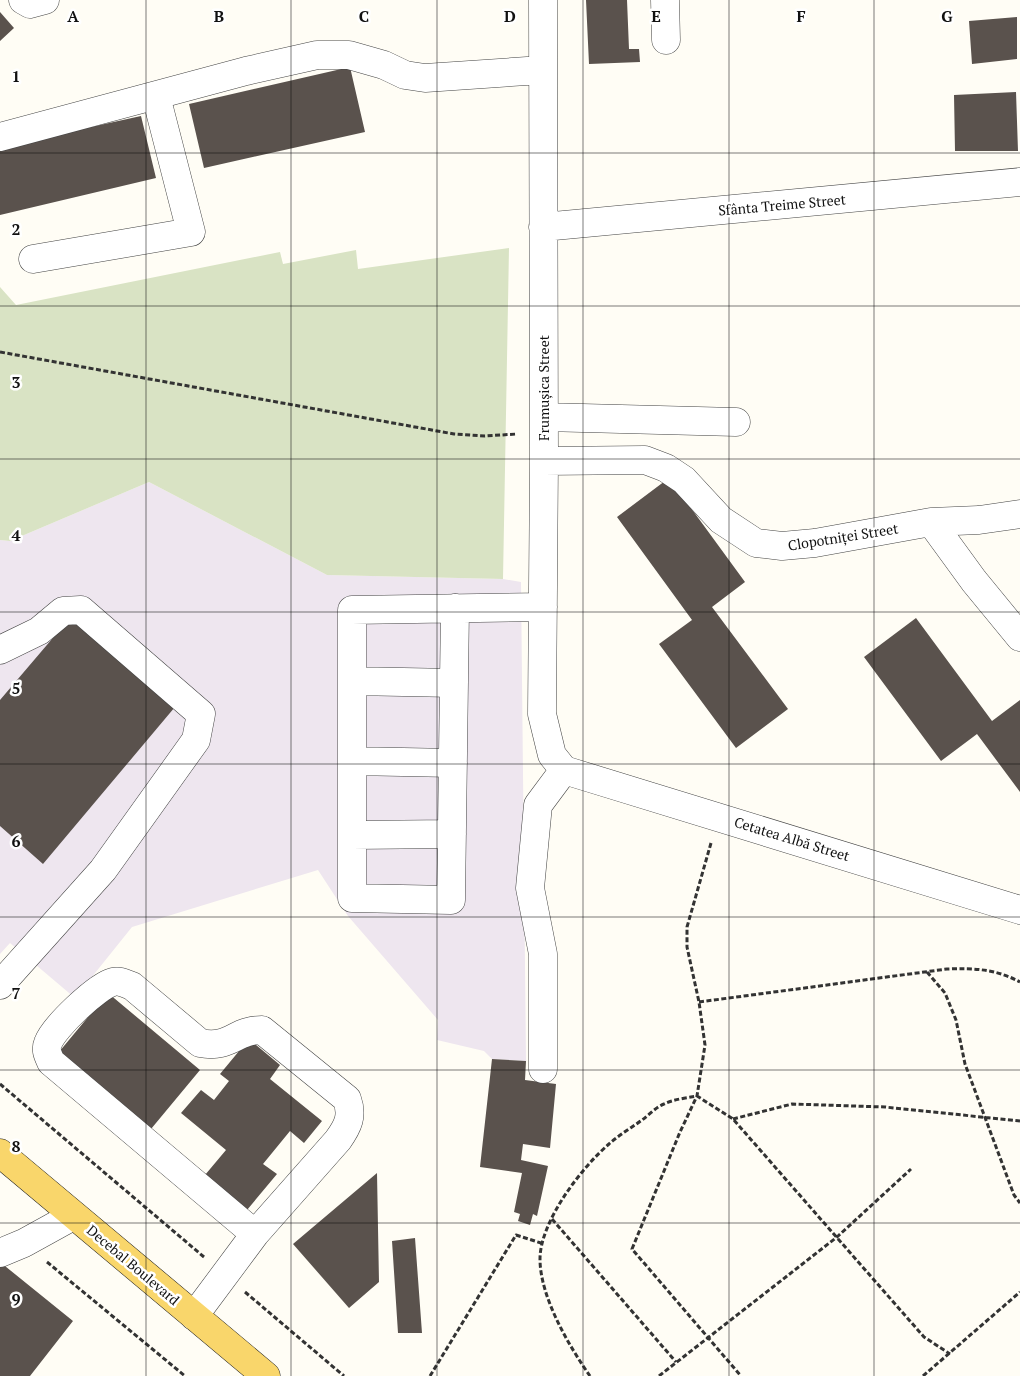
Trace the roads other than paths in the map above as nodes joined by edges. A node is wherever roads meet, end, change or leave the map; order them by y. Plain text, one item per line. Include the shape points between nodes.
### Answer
1 (23, 0) edge
2 (45, 0) edge
3 (543, 0) edge
4 (665, 0) edge
5 (666, 40) dead end
6 (542, 70) junction
7 (156, 96) junction
8 (0, 137) edge
9 (1020, 182) edge
10 (543, 227) junction
11 (34, 259) dead end
12 (736, 422) dead end
13 (544, 425) junction
14 (544, 462) junction
15 (1020, 514) edge
16 (931, 522) junction
17 (543, 607) junction
18 (455, 608) junction
19 (1020, 637) edge
20 (0, 650) edge
21 (352, 681) junction
22 (454, 683) junction
23 (352, 760) junction
24 (453, 763) junction
25 (564, 770) junction
26 (452, 834) junction
27 (352, 835) junction
28 (1020, 910) edge
29 (0, 985) edge
30 (543, 1069) dead end
31 (0, 1153) edge
32 (73, 1216) junction
33 (256, 1234) junction
34 (12, 1248) edge
35 (194, 1316) junction
36 (266, 1376) edge

1 - 2 street via 30,4
3 - 6 street, Frumușica Street
4 - 5 street
6 - 7 street via 425,78 349,55 318,55
6 - 10 street, Frumușica Street
7 - 8 street
7 - 11 street via 190,232
9 - 10 street, Sfânta Treime Street
10 - 13 street, Frumușica Street
12 - 13 street
13 - 14 street, Frumușica Street
14 - 16 street, Clopotniței Street via 645,460 666,468 684,480 721,520 756,543 782,546 815,543
14 - 17 street, Frumușica Street
15 - 16 street, Clopotniței Street
16 - 19 street via 974,582
17 - 18 street
17 - 25 street, Frumușica Street via 542,714 552,755
18 - 21 street via 352,610
18 - 22 street
20 - 29 street via 39,630 63,610 80,610 201,714 196,740 102,870
21 - 22 street
21 - 23 street
22 - 24 street
23 - 24 street
23 - 27 street
24 - 26 street
25 - 28 street, Cetatea Albă Street
25 - 30 street via 538,805 530,888 543,954
26 - 27 street
26 - 27 street via 451,900 352,898
31 - 32 main road, Decebal Boulevard
32 - 34 street
32 - 35 main road, Decebal Boulevard
33 - 33 street via 51,1062 46,1052 54,1033 75,1008 113,982 132,986 200,1043 226,1044 238,1035 262,1030 347,1099 350,1117 347,1128
33 - 35 street
35 - 36 main road, Decebal Boulevard

